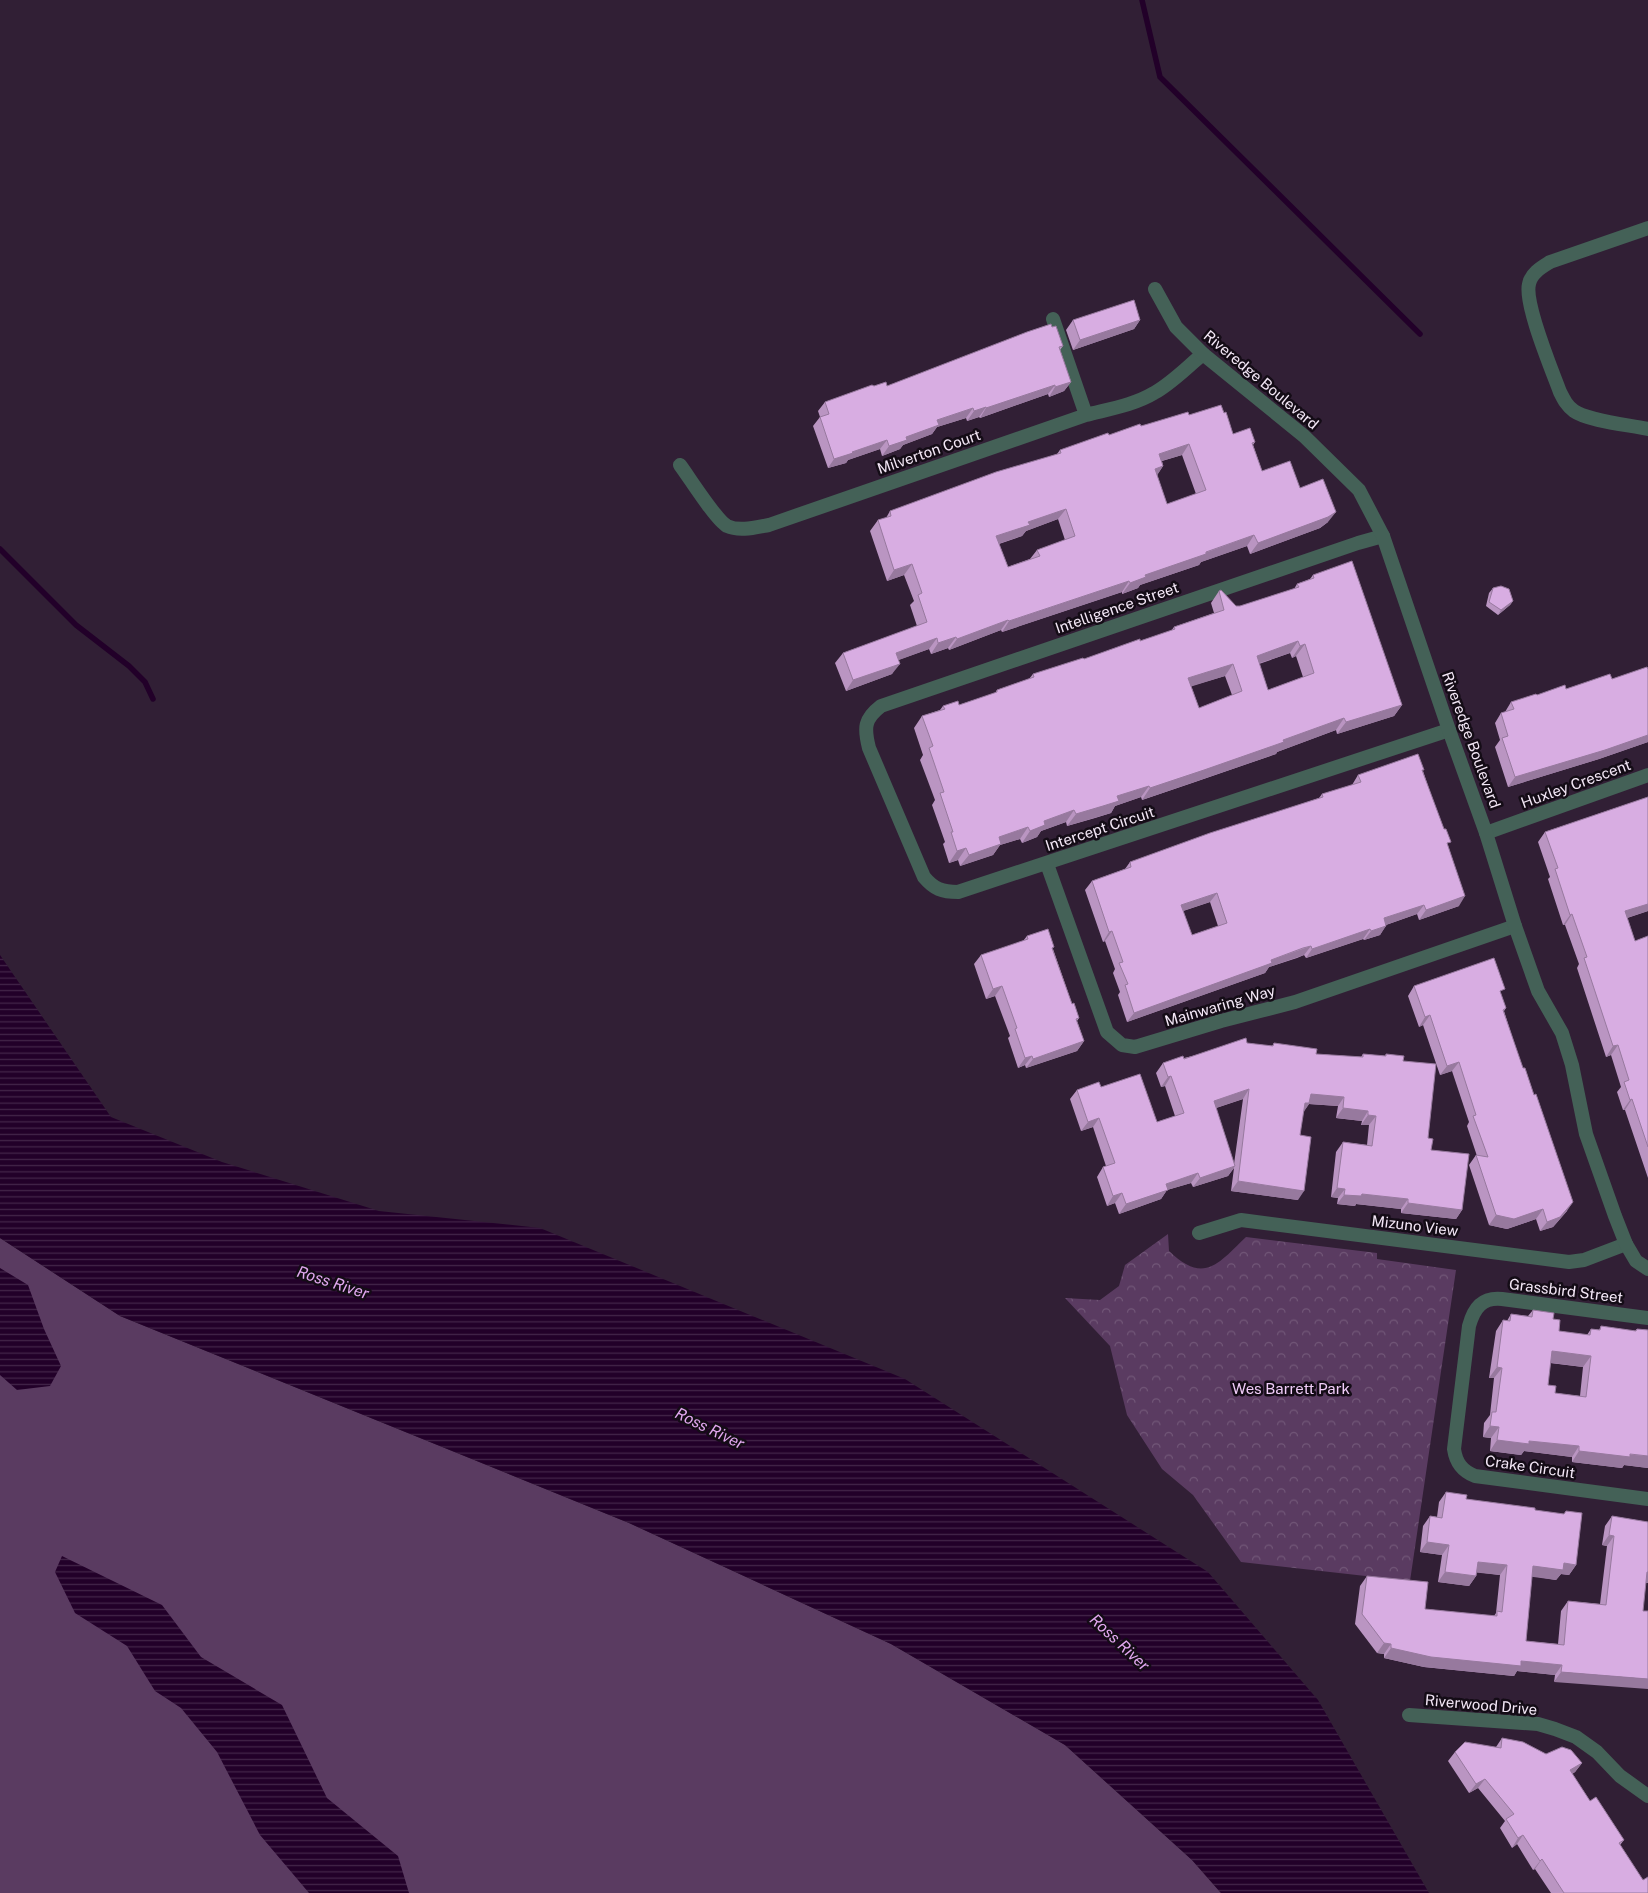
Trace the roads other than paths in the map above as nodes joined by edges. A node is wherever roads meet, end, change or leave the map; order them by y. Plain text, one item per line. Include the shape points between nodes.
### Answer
1 (1648, 228) edge
2 (1155, 289) dead end
3 (1053, 319) dead end
4 (1203, 354) junction
5 (1086, 415) junction
6 (1648, 429) edge
7 (680, 464) dead end
8 (1383, 536) junction
9 (867, 722) joint
10 (1449, 730) junction
11 (1648, 775) edge
12 (1486, 833) junction
13 (1047, 864) junction
14 (1515, 926) junction
15 (1199, 1233) dead end
16 (1626, 1244) junction
17 (1648, 1269) edge
18 (1480, 1302) joint
19 (1648, 1318) edge
20 (1648, 1499) edge
21 (1408, 1715) dead end
22 (1648, 1796) edge

1 - 6 street via 1550,262 1538,269 1528,284 1529,304 1566,404 1575,412 1589,417
2 - 4 street, Riveredge Boulevard via 1176,327
3 - 5 street
4 - 5 street, Milverton Court via 1152,394
4 - 8 street, Riveredge Boulevard via 1304,436 1360,490
5 - 7 street, Milverton Court via 754,528 727,526
8 - 9 street, Intelligence Street via 882,706
8 - 10 street, Riveredge Boulevard
9 - 13 street, Intercept Circuit via 865,734 869,748 924,877 932,886 942,892 958,892
10 - 12 street, Riveredge Boulevard
10 - 13 street, Intercept Circuit
11 - 12 street, Huxley Crescent
12 - 14 street, Riveredge Boulevard
13 - 14 street, Mainwaring Way via 1107,1032 1122,1045 1135,1048 1295,1002
14 - 16 street, Riveredge Boulevard via 1538,991 1562,1033 1586,1134
15 - 16 street, Mizuno View via 1240,1220 1569,1262 1584,1260
16 - 17 street, Riveredge Boulevard via 1636,1261
18 - 19 street, Grassbird Street via 1494,1298
18 - 20 street, Crake Circuit via 1469,1326 1456,1428 1455,1459 1460,1467 1475,1476 1492,1480
21 - 22 street, Riverwood Drive via 1538,1724 1556,1729 1576,1737 1597,1752 1620,1776

